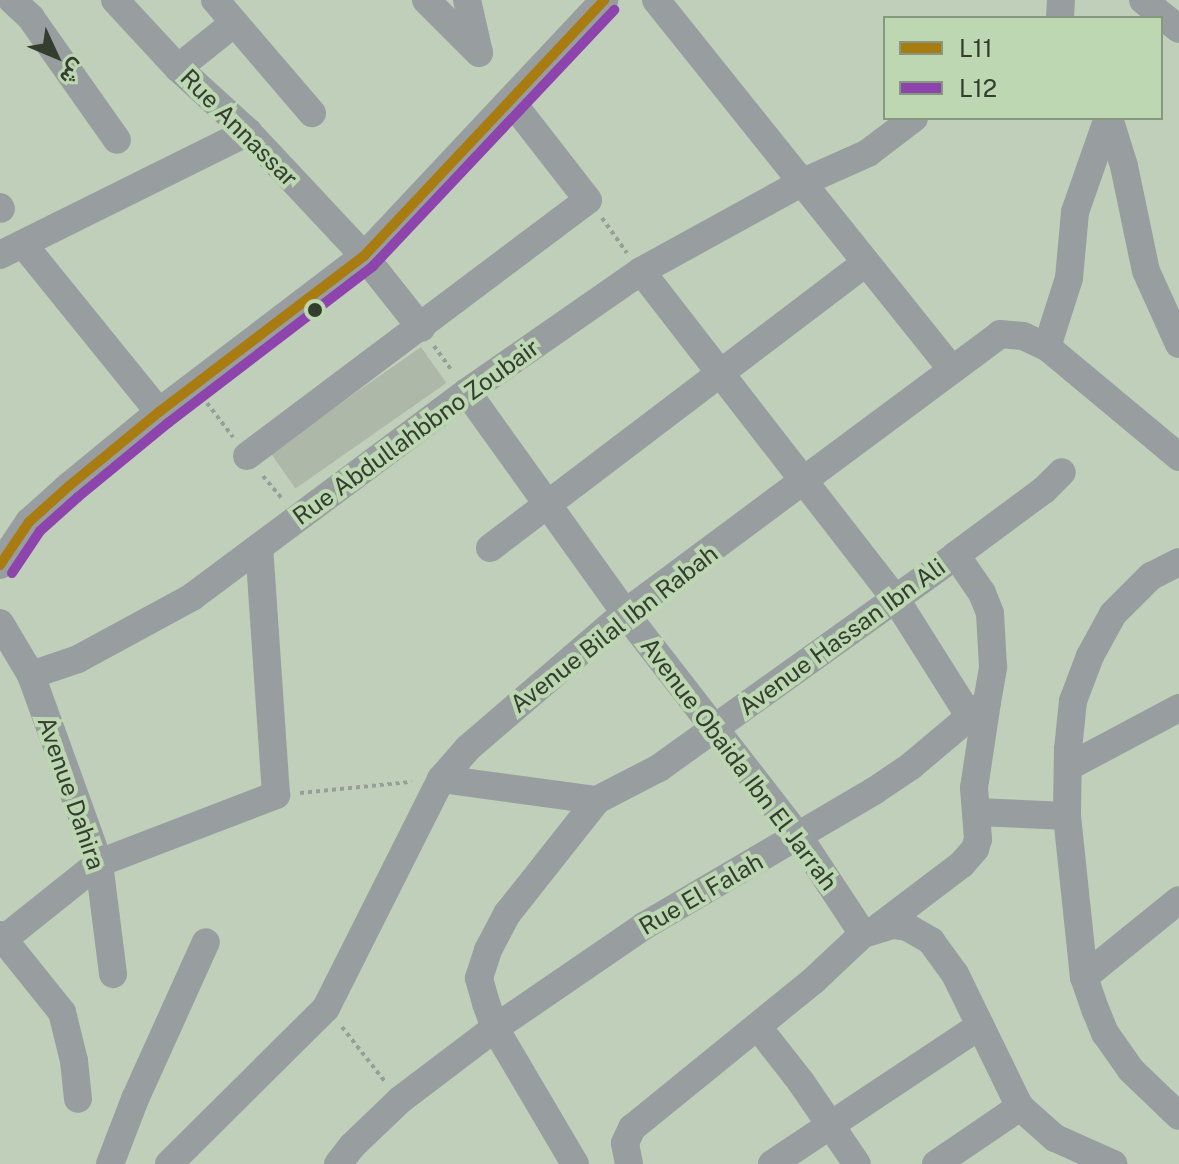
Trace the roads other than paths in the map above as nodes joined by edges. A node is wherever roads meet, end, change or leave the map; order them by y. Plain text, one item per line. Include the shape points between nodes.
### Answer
1 (12, 0) edge
2 (115, 0) edge
3 (215, 0) edge
4 (426, 0) edge
5 (467, 0) edge
6 (604, 0) edge
7 (656, 0) edge
8 (1143, 0) edge
9 (1163, 16) edge
10 (1163, 16) edge
11 (233, 24) junction
12 (1179, 29) edge
13 (178, 68) junction
14 (511, 101) junction
15 (312, 113) dead end
16 (911, 120) edge
17 (1107, 120) edge
18 (1109, 120) edge
19 (248, 132) junction
20 (117, 140) dead end
21 (801, 183) junction
22 (11, 250) edge
23 (364, 256) junction
24 (864, 264) junction
25 (641, 271) junction
26 (421, 328) junction
27 (1179, 344) edge
28 (1047, 347) junction
29 (952, 370) junction
30 (717, 374) junction
31 (467, 392) junction
32 (159, 412) junction
33 (1178, 454) edge
34 (247, 456) road end
35 (1062, 472) dead end
36 (805, 482) junction
37 (549, 505) junction
38 (259, 548) junction
39 (490, 548) dead end
40 (956, 555) junction
41 (1179, 562) edge
42 (0, 565) edge
43 (895, 598) junction
44 (625, 613) junction
45 (0, 623) edge
46 (31, 675) junction
47 (1179, 708) edge
48 (978, 709) junction
49 (716, 727) junction
50 (1068, 767) junction
51 (441, 779) junction
52 (597, 800) junction
53 (977, 812) junction
54 (1067, 816) junction
55 (799, 837) junction
56 (99, 863) junction
57 (1179, 900) edge
58 (871, 931) junction
59 (1, 938) edge
60 (206, 942) dead end
61 (113, 974) dead end
62 (1084, 977) junction
63 (980, 1026) junction
64 (758, 1027) junction
65 (495, 1028) junction
66 (78, 1099) dead end
67 (1020, 1107) junction
68 (1179, 1116) edge
69 (830, 1125) junction
70 (110, 1164) edge
71 (169, 1164) edge
72 (338, 1164) edge
73 (575, 1164) edge
74 (629, 1164) edge
75 (772, 1164) edge
76 (857, 1164) edge
77 (936, 1164) edge
78 (1113, 1164) edge

1 - 20 street via 31,18
2 - 13 street, Rue Annassar
3 - 11 street
4 - 5 street via 479,53
6 - 14 street
7 - 21 street
8 - 10 street
9 - 12 street
11 - 13 street
11 - 15 street
13 - 19 street, Rue Annassar
14 - 23 street
14 - 26 street via 588,200
16 - 21 street, Rue Abdullahbbno Zoubair via 868,153
17 - 28 street via 1075,212 1069,278
18 - 27 street via 1146,271
19 - 22 street
19 - 23 street, Rue Annassar
21 - 24 street
21 - 25 street, Rue Abdullahbbno Zoubair
22 - 32 street
23 - 26 street
23 - 32 street
24 - 29 street
24 - 30 street
25 - 30 street
25 - 31 street, Rue Abdullahbbno Zoubair
26 - 34 street
28 - 29 street, Avenue Bilal Ibn Rabah via 1023,336 1000,334
28 - 33 street, Avenue Bilal Ibn Rabah
29 - 36 street, Avenue Bilal Ibn Rabah
30 - 36 street
30 - 37 street
31 - 37 street, Avenue Obaida Ibn El Jarrah
31 - 38 street, Rue Abdullahbbno Zoubair
32 - 42 street via 29,522
35 - 40 street, Avenue Hassan Ibn Ali
36 - 43 street
36 - 44 street, Avenue Bilal Ibn Rabah
37 - 39 street
37 - 44 street, Avenue Obaida Ibn El Jarrah
38 - 46 street, Rue Abdullahbbno Zoubair via 132,633
38 - 56 street via 276,795
40 - 43 street, Avenue Hassan Ibn Ali
40 - 48 street via 990,613 993,667
41 - 50 street via 1151,576 1113,614 1090,656 1073,701
43 - 48 street
43 - 49 street, Avenue Hassan Ibn Ali
44 - 49 street, Avenue Obaida Ibn El Jarrah
44 - 51 street, Avenue Bilal Ibn Rabah via 484,733
45 - 46 street, Avenue Dahira
46 - 56 street, Avenue Dahira
47 - 50 street
48 - 53 street
48 - 55 street, Rue El Falah via 911,766
49 - 52 street, Avenue Hassan Ibn Ali via 659,768
49 - 55 street, Avenue Obaida Ibn El Jarrah
50 - 54 street
51 - 52 street
51 - 71 street, Avenue Bilal Ibn Rabah via 326,1008
52 - 65 street, Avenue Hassan Ibn Ali via 507,914 488,950 479,978
53 - 54 street
53 - 58 street via 978,839 962,864
54 - 62 street
55 - 58 street, Avenue Obaida Ibn El Jarrah
55 - 65 street, Rue El Falah via 644,926
56 - 59 street
56 - 61 street, Avenue Dahira
57 - 62 street
58 - 63 street via 907,927 931,941 955,974
58 - 64 street
59 - 66 street via 62,1012
60 - 70 street
62 - 68 street via 1105,1033 1131,1070
63 - 67 street
63 - 69 street
64 - 69 street
64 - 74 street via 632,1128 625,1143
65 - 72 street, Rue El Falah via 400,1100
65 - 73 street, Avenue Hassan Ibn Ali
67 - 77 street
67 - 78 street via 1055,1138
69 - 75 street
69 - 76 street

